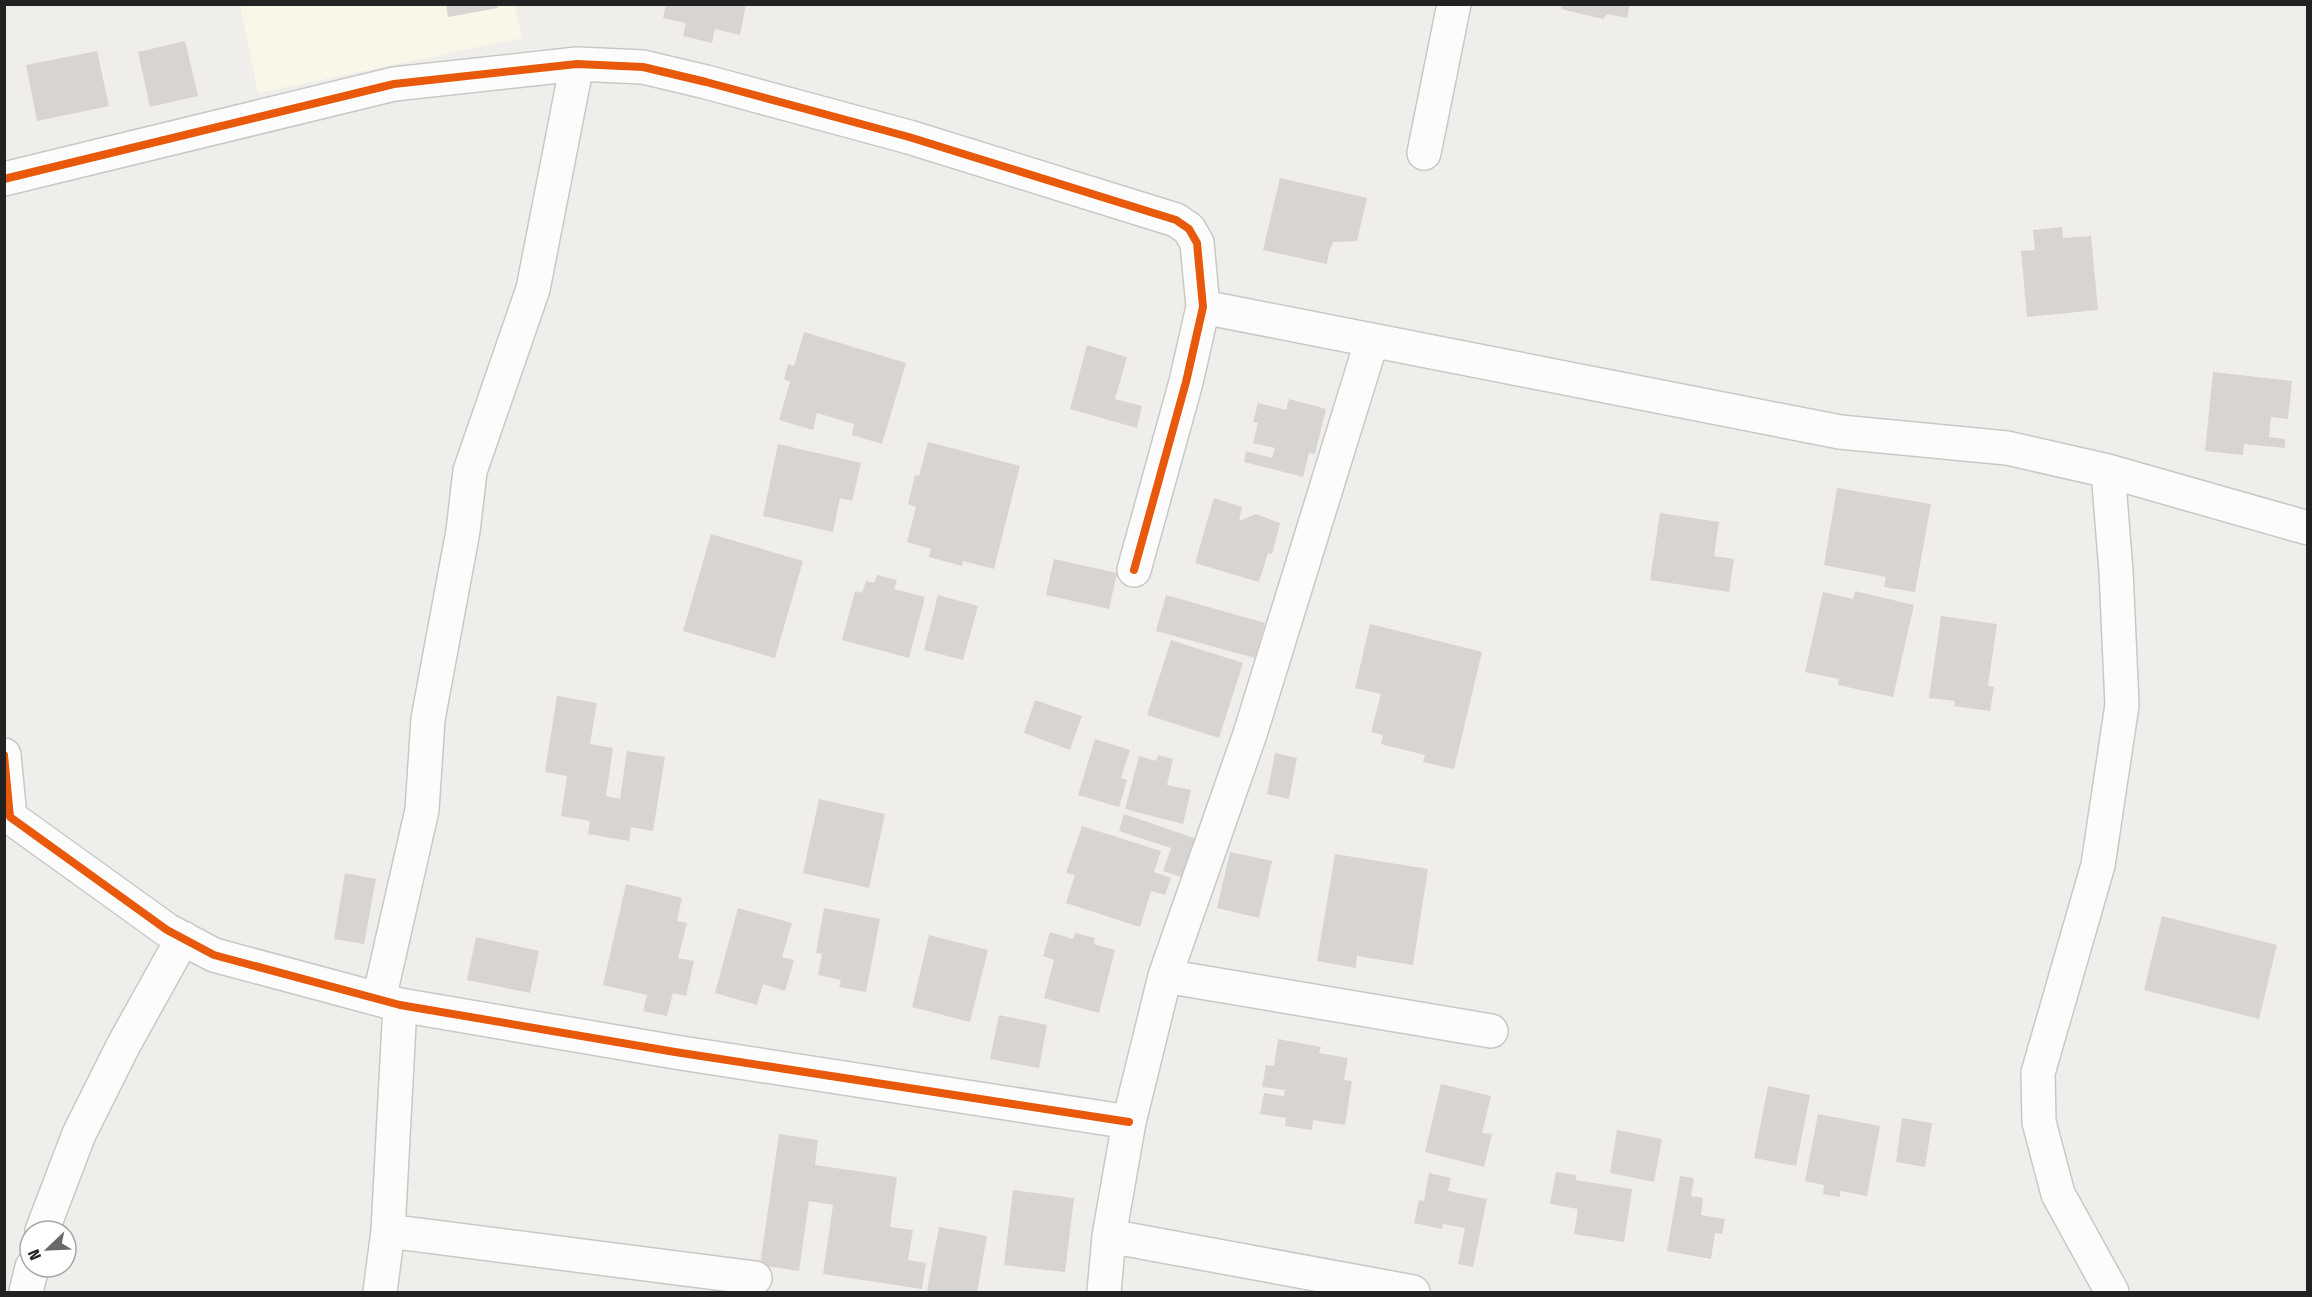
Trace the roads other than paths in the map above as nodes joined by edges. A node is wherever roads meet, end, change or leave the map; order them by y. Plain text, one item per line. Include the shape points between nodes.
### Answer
1 (1454, 4) edge
2 (577, 64) junction
3 (1424, 153) dead end
4 (4, 179) edge
5 (1203, 307) junction
6 (1372, 340) junction
7 (2108, 471) junction
8 (2307, 528) edge
9 (1134, 570) dead end
10 (4, 755) edge
11 (183, 938) junction
12 (1165, 976) junction
13 (390, 1002) junction
14 (1491, 1032) dead end
15 (1129, 1122) junction
16 (47, 1219) edge
17 (388, 1231) junction
18 (1109, 1236) junction
19 (755, 1278) dead end
20 (380, 1293) edge
21 (1104, 1293) edge
22 (1413, 1293) edge
23 (2112, 1293) edge

1 - 3 street
2 - 4 street via 394,84
2 - 5 street via 643,67 706,82 909,137 1176,220 1189,229 1197,243
2 - 13 street via 534,289 470,471 464,531 428,718 422,810
5 - 6 street
5 - 9 street
6 - 7 street via 1840,432 2007,448
6 - 12 street via 1250,734
7 - 8 street
7 - 23 street via 2122,705 2098,866 2038,1073 2039,1122 2058,1194
10 - 11 street via 10,817
11 - 13 street via 214,954
11 - 16 street via 79,1134
12 - 14 street
12 - 15 street
13 - 15 street via 675,1052
13 - 17 street
15 - 18 street
17 - 19 street
17 - 20 street
18 - 21 street
18 - 22 street

